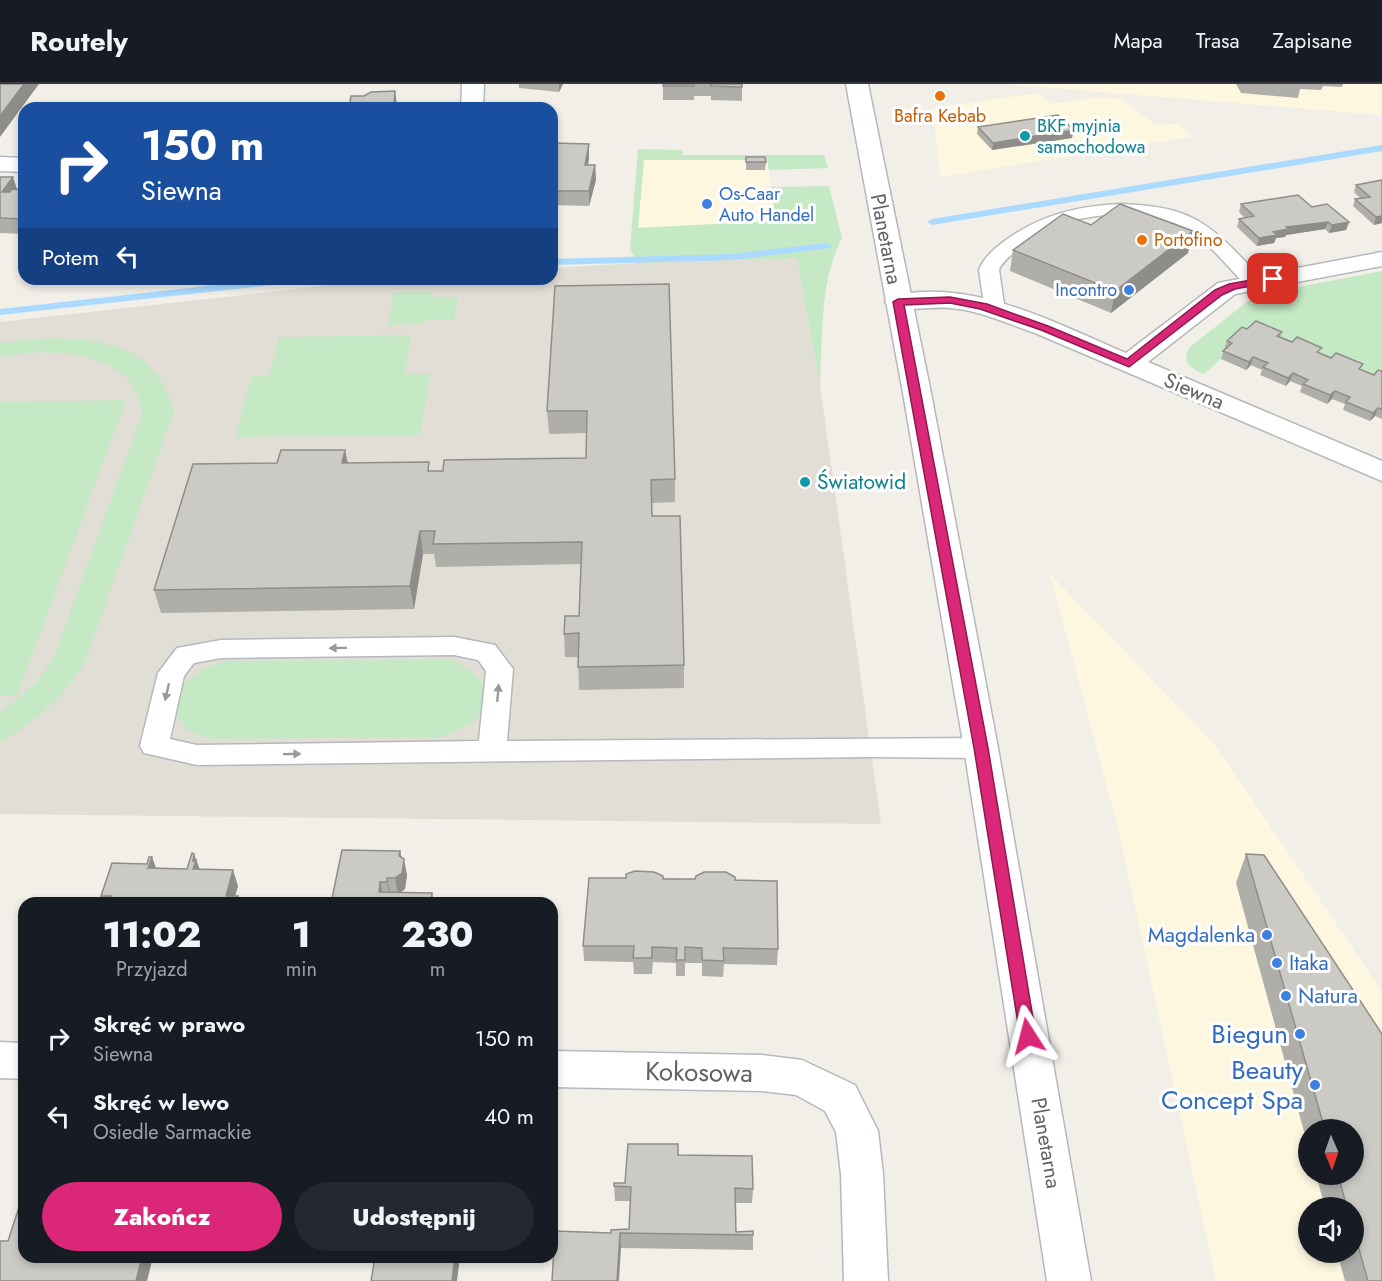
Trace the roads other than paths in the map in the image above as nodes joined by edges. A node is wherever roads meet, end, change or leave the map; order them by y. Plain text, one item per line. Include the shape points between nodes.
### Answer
1 (473, 84) edge
2 (857, 84) edge
3 (472, 102) edge
4 (0, 164) edge
5 (18, 165) edge
6 (1382, 259) edge
7 (1254, 282) junction
8 (898, 302) junction
9 (995, 311) junction
10 (1129, 364) junction
11 (1382, 472) edge
12 (981, 748) junction
13 (492, 751) junction
14 (0, 1060) edge
15 (18, 1061) edge
16 (558, 1070) edge
17 (866, 1281) edge
18 (1069, 1281) edge

1 - 3 street
2 - 8 street, Planetarna
4 - 5 street
6 - 7 street
7 - 9 lane via 1203,233 1150,212 1114,211 1044,224 998,256 990,265 989,285
7 - 10 street via 1218,292
8 - 9 street, Siewna via 950,300
8 - 12 street, Planetarna
9 - 10 street, Siewna
10 - 11 street, Siewna
12 - 13 lane
12 - 18 street, Planetarna
13 -> 13 lane via 500,669 486,652 454,646 221,649 186,655 171,673 154,746 196,754
14 - 15 street
16 - 17 street, Kokosowa via 761,1073 802,1078 840,1098 857,1131

